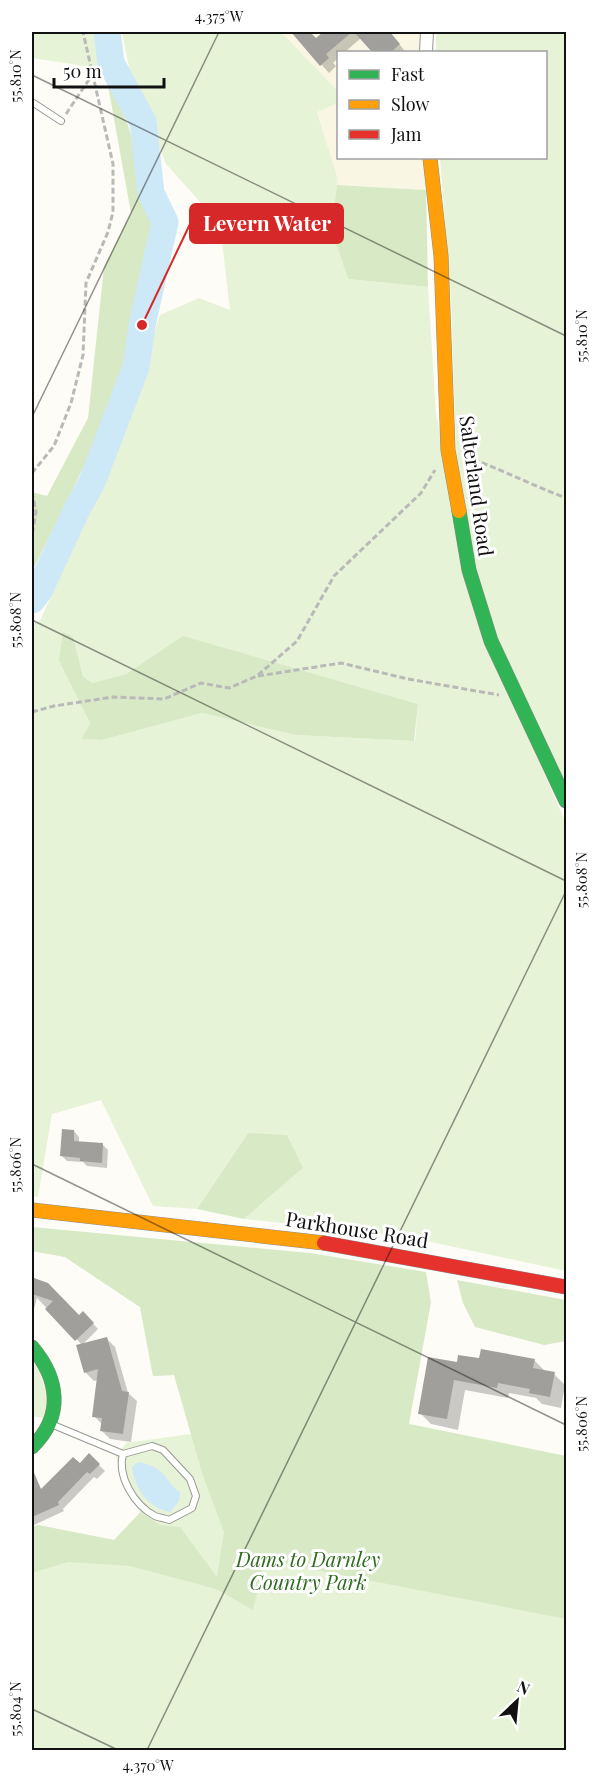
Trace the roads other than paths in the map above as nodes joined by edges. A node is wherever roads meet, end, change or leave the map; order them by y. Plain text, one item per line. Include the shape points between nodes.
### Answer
1 (427, 32) edge
2 (426, 51) edge
3 (32, 102) edge
4 (61, 121) road end
5 (430, 159) edge
6 (567, 801) edge
7 (32, 1210) edge
8 (567, 1287) edge
9 (32, 1347) edge
10 (50, 1424) junction
11 (32, 1447) edge
12 (123, 1454) junction

1 - 2 street
3 - 4 lane
5 - 6 street, Salterland Road via 441,256 448,450 469,570 491,641
7 - 8 street, Parkhouse Road via 369,1250
9 - 10 street via 55,1388
10 - 11 street
10 - 12 lane
12 - 12 lane via 152,1446 163,1450 190,1479 196,1496 192,1508 169,1520 155,1516 137,1501 125,1483

